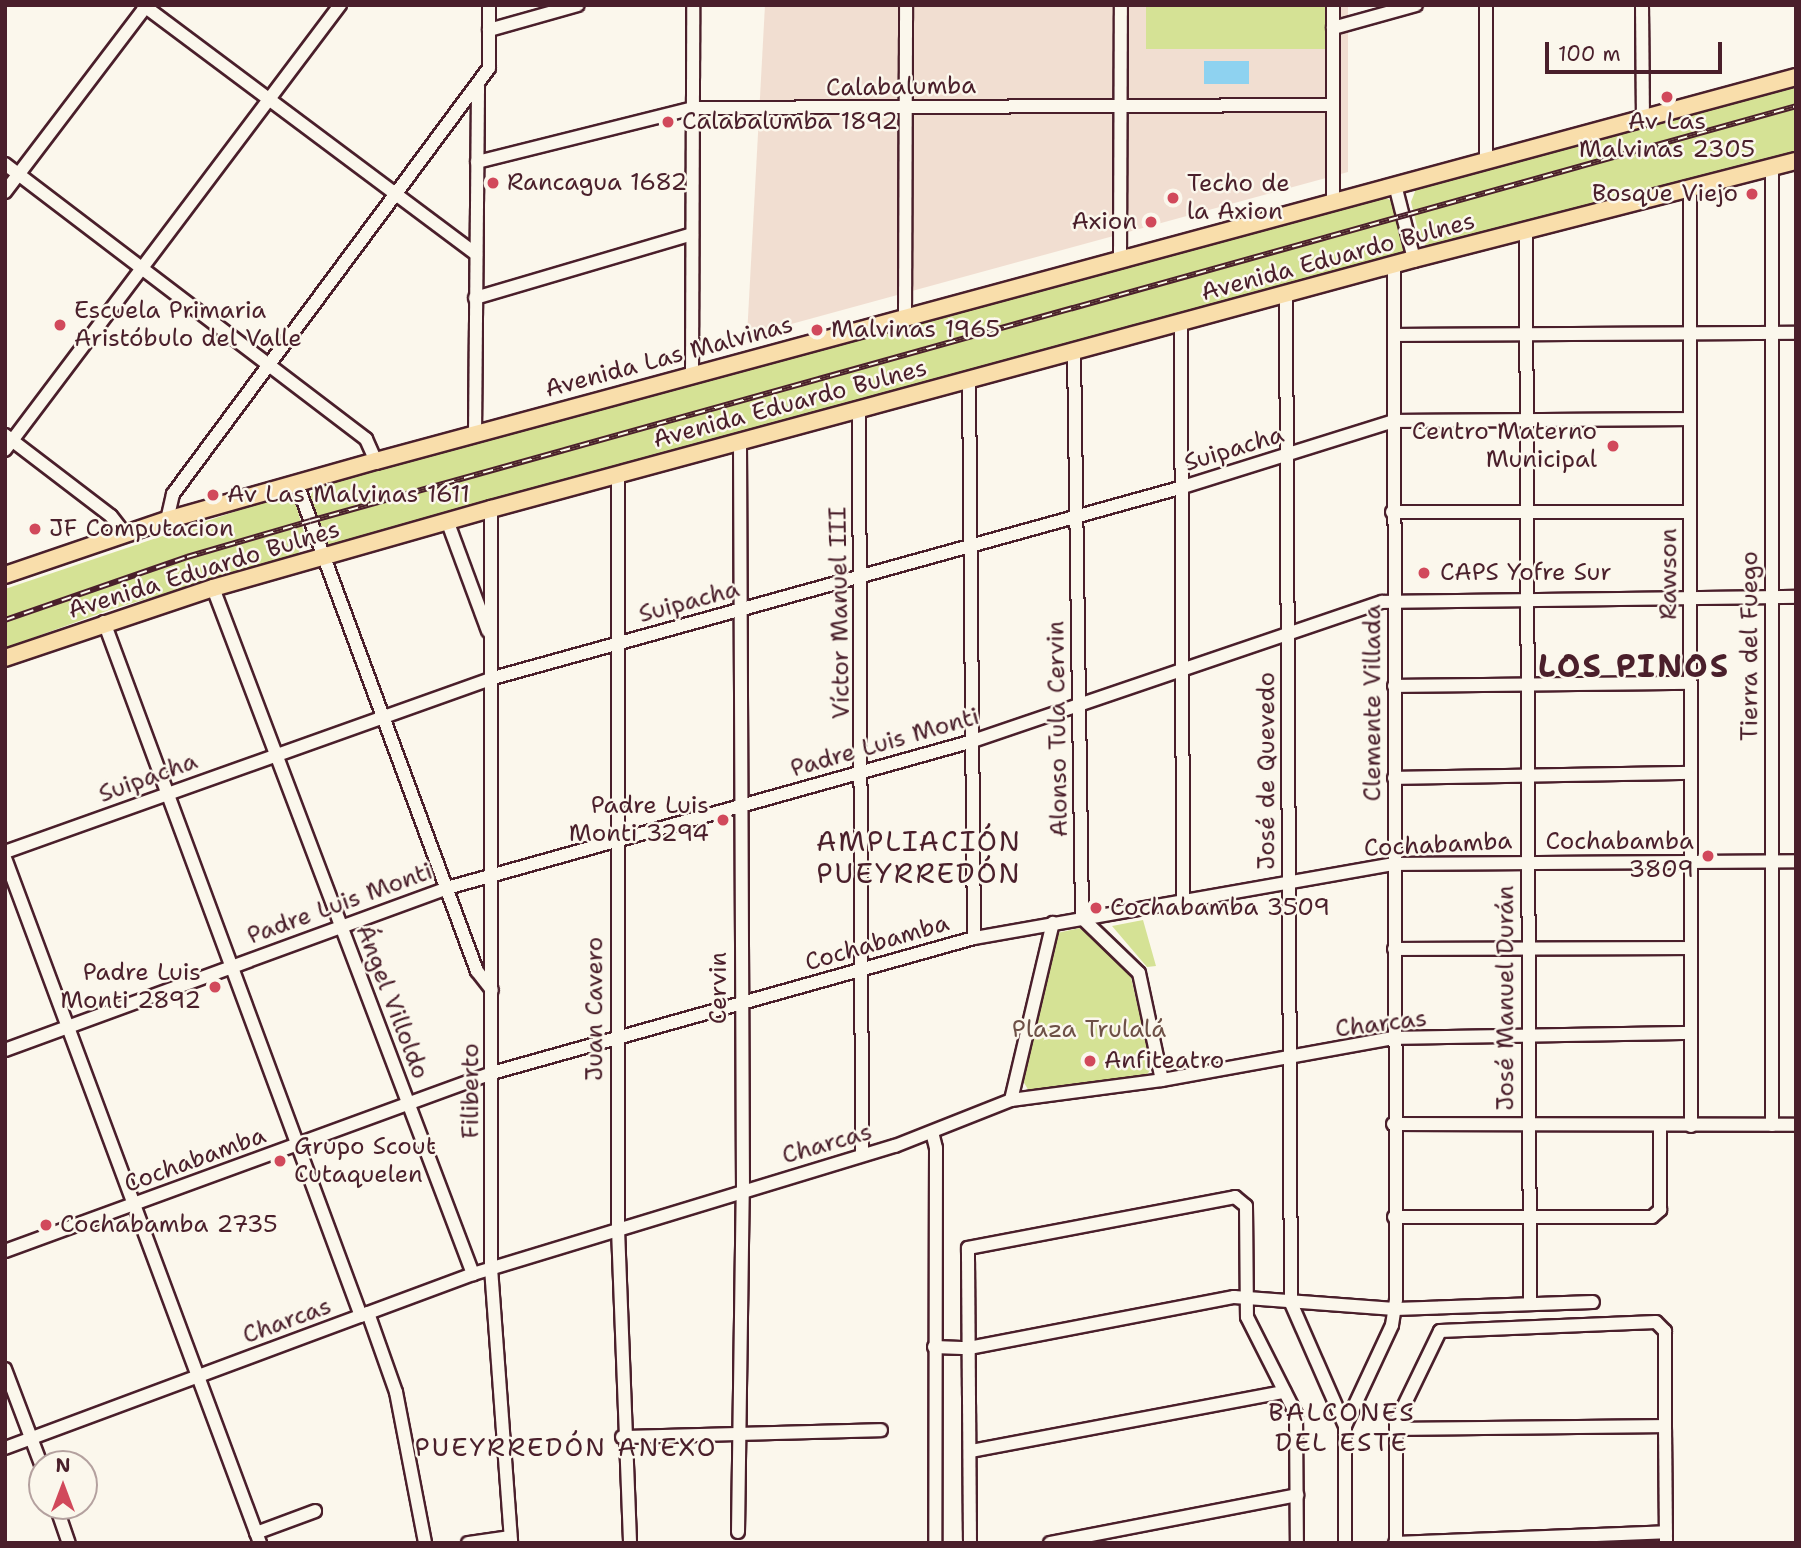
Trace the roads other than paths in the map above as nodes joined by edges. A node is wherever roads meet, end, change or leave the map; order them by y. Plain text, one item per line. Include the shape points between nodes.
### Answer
1 (341, 5) edge
2 (489, 5) edge
3 (578, 5) edge
4 (693, 5) edge
5 (906, 5) edge
6 (1121, 5) edge
7 (1333, 5) edge
8 (1416, 5) edge
9 (1486, 5) edge
10 (1642, 5) edge
11 (145, 6) edge
12 (1333, 29) junction
13 (489, 30) junction
14 (1796, 77) edge
15 (478, 85) junction
16 (270, 100) junction
17 (1121, 105) junction
18 (1333, 105) junction
19 (693, 108) junction
20 (906, 108) junction
21 (1643, 116) junction
22 (1486, 161) junction
23 (1796, 161) edge
24 (477, 162) junction
25 (5, 164) edge
26 (1772, 167) junction
27 (19, 174) junction
28 (1395, 186) junction
29 (1690, 190) junction
30 (5, 192) edge
31 (395, 198) junction
32 (1333, 202) junction
33 (1526, 231) junction
34 (692, 234) junction
35 (475, 254) junction
36 (1120, 258) junction
37 (1413, 259) junction
38 (1394, 265) junction
39 (142, 268) junction
40 (1286, 293) junction
41 (475, 298) junction
42 (905, 316) junction
43 (1181, 321) junction
44 (1772, 333) junction
45 (1796, 333) edge
46 (1690, 334) junction
47 (1394, 335) junction
48 (1529, 336) junction
49 (1074, 350) junction
50 (267, 363) junction
51 (692, 375) junction
52 (969, 379) junction
53 (859, 408) junction
54 (1690, 419) junction
55 (1393, 421) junction
56 (1528, 421) junction
57 (475, 434) junction
58 (8, 442) edge
59 (740, 443) junction
60 (1287, 456) junction
61 (376, 461) junction
62 (618, 475) junction
63 (297, 484) junction
64 (1182, 487) junction
65 (491, 509) junction
66 (1392, 512) junction
67 (1528, 512) junction
68 (1690, 512) junction
69 (1077, 516) junction
70 (167, 520) junction
71 (448, 523) junction
72 (125, 534) junction
73 (971, 546) junction
74 (324, 556) junction
75 (5, 575) edge
76 (861, 577) junction
77 (213, 588) junction
78 (1796, 597) edge
79 (1691, 598) junction
80 (1771, 598) junction
81 (1527, 599) junction
82 (1394, 600) junction
83 (738, 611) junction
84 (104, 622) junction
85 (1288, 636) junction
86 (492, 640) junction
87 (615, 643) junction
88 (5, 658) edge
89 (1183, 671) junction
90 (493, 678) junction
91 (1689, 683) junction
92 (1394, 686) junction
93 (1527, 686) junction
94 (1078, 706) junction
95 (383, 715) junction
96 (973, 741) junction
97 (275, 753) junction
98 (863, 772) junction
99 (1689, 773) junction
100 (1527, 776) junction
101 (1394, 778) junction
102 (168, 793) junction
103 (741, 806) junction
104 (615, 839) junction
105 (5, 852) edge
106 (5, 858) edge
107 (1770, 861) junction
108 (1796, 861) edge
109 (1527, 862) junction
110 (1690, 862) junction
111 (1393, 864) junction
112 (492, 873) junction
113 (1287, 881) junction
114 (447, 888) junction
115 (1183, 899) junction
116 (1082, 918) junction
117 (1053, 923) junction
118 (340, 924) junction
119 (974, 938) junction
120 (1690, 948) junction
121 (1394, 949) junction
122 (1527, 951) junction
123 (232, 965) junction
124 (864, 969) junction
125 (492, 990) junction
126 (739, 1003) junction
127 (66, 1027) junction
128 (1691, 1033) junction
129 (1528, 1037) junction
130 (616, 1038) junction
131 (1394, 1038) junction
132 (5, 1050) edge
133 (1289, 1059) junction
134 (492, 1073) junction
135 (1162, 1080) junction
136 (1010, 1100) junction
137 (407, 1104) junction
138 (1393, 1124) junction
139 (1528, 1124) junction
140 (1772, 1125) junction
141 (1796, 1125) edge
142 (1660, 1126) junction
143 (1691, 1126) junction
144 (932, 1132) junction
145 (298, 1144) junction
146 (862, 1154) junction
147 (743, 1191) junction
148 (132, 1206) junction
149 (1394, 1217) junction
150 (1529, 1217) junction
151 (618, 1229) junction
152 (5, 1251) edge
153 (491, 1268) junction
154 (472, 1274) junction
155 (1247, 1297) junction
156 (1593, 1302) dead end
157 (1291, 1303) junction
158 (1530, 1304) junction
159 (1395, 1309) junction
160 (364, 1315) junction
161 (934, 1347) junction
162 (969, 1348) junction
163 (5, 1368) edge
164 (197, 1377) junction
165 (1284, 1392) junction
166 (1345, 1426) junction
167 (1665, 1426) junction
168 (1396, 1429) junction
169 (881, 1430) dead end
170 (741, 1435) junction
171 (622, 1437) junction
172 (32, 1438) junction
173 (5, 1448) edge
174 (36, 1450) edge
175 (971, 1451) junction
176 (1297, 1495) junction
177 (315, 1511) dead end
178 (60, 1520) edge
179 (738, 1532) dead end
180 (1666, 1537) edge
181 (258, 1538) edge
182 (511, 1540) edge
183 (1395, 1542) edge
184 (68, 1543) edge
185 (425, 1543) edge
186 (468, 1543) edge
187 (630, 1543) edge
188 (935, 1543) edge
189 (970, 1543) edge
190 (1050, 1543) edge
191 (1297, 1543) edge
192 (1345, 1543) edge

1 - 16 street
2 - 13 street
3 - 13 street
4 - 19 street
5 - 20 street
6 - 17 street
7 - 12 street
8 - 12 street
9 - 22 street
10 - 21 street
11 - 16 street
11 - 27 street
12 - 18 street
13 - 15 street via 489,68
14 - 21 main road, Avenida Las Malvinas
15 - 24 street
15 - 31 street
16 - 31 street
16 - 39 street
17 - 18 street, Calabalumba
17 - 20 street, Calabalumba
17 - 36 street
18 - 32 street
19 - 20 street, Calabalumba
19 - 24 street, Calabalumba
19 - 34 street
20 - 42 street
21 - 22 main road, Avenida Las Malvinas
22 - 28 main road, Avenida Las Malvinas
23 - 26 main road, Avenida Eduardo Bulnes
24 - 35 street
25 - 27 street
26 - 29 main road, Avenida Eduardo Bulnes
26 - 44 street, Tierra del Fuego
27 - 30 street
27 - 39 street
28 - 32 main road, Avenida Las Malvinas
28 - 37 street
29 - 33 main road, Avenida Eduardo Bulnes
29 - 46 street, Rawson
31 - 35 street
31 - 50 street
32 - 36 main road, Avenida Las Malvinas
33 - 37 main road, Avenida Eduardo Bulnes
33 - 48 street, José Manuel Durán
34 - 41 street
34 - 51 street
35 - 41 street
36 - 42 main road, Avenida Las Malvinas
37 - 38 main road, Avenida Eduardo Bulnes
38 - 40 main road, Avenida Eduardo Bulnes
38 - 47 street, Clemente Villada
39 - 50 street
39 - 58 street
40 - 43 main road, Avenida Eduardo Bulnes
40 - 60 street, José de Quevedo
41 - 57 street
42 - 51 main road, Avenida Las Malvinas
43 - 49 main road, Avenida Eduardo Bulnes
43 - 64 street
44 - 45 street
44 - 46 street
44 - 80 street, Tierra del Fuego
46 - 48 street
46 - 54 street, Rawson
47 - 48 street
47 - 55 street, Clemente Villada
48 - 56 street, José Manuel Durán
49 - 52 main road, Avenida Eduardo Bulnes
49 - 69 street, Alonso Tula Cervin
50 - 61 street via 366,439
50 - 70 street via 173,494
51 - 57 main road, Avenida Las Malvinas
52 - 53 main road, Avenida Eduardo Bulnes
52 - 73 street
53 - 59 main road, Avenida Eduardo Bulnes
53 - 76 street, Víctor Manuel III
54 - 56 street, Suipacha
54 - 68 street, Rawson
55 - 56 street, Suipacha
55 - 60 street, Suipacha
55 - 66 street, Clemente Villada
56 - 67 street, José Manuel Durán
57 - 61 main road, Avenida Las Malvinas
58 - 72 street via 111,516
59 - 62 main road, Avenida Eduardo Bulnes
59 - 83 street, Cervin
60 - 64 street, Suipacha
60 - 85 street, José de Quevedo
61 - 63 main road, Avenida Las Malvinas
62 - 65 main road, Avenida Eduardo Bulnes
62 - 87 street, Juan Cavero
63 - 70 main road, Avenida Las Malvinas
63 - 74 street
64 - 69 street, Suipacha
64 - 89 street
65 - 71 main road, Avenida Eduardo Bulnes
65 - 86 street, Filiberto
66 - 67 street
66 - 82 street, Clemente Villada
67 - 68 street
67 - 81 street, José Manuel Durán
68 - 79 street, Rawson
69 - 73 street, Suipacha
69 - 94 street, Alonso Tula Cervin
70 - 72 main road, Avenida Las Malvinas
71 - 74 main road, Avenida Eduardo Bulnes
71 - 86 street, Filiberto
72 - 75 main road, Avenida Las Malvinas
73 - 76 street, Suipacha
73 - 96 street
74 - 77 main road, Avenida Eduardo Bulnes
74 - 95 street
76 - 83 street, Suipacha
76 - 98 street, Víctor Manuel III
77 - 84 main road, Avenida Eduardo Bulnes
77 - 97 street, Ángel Villoldo
78 - 80 street, Padre Luis Monti
79 - 80 street, Padre Luis Monti
79 - 81 street, Padre Luis Monti
79 - 91 street, Rawson
80 - 107 street, Tierra del Fuego
81 - 82 street, Padre Luis Monti
81 - 93 street, José Manuel Durán
82 - 85 street, Padre Luis Monti
82 - 92 street, Clemente Villada
83 - 87 street, Suipacha
83 - 103 street, Cervin
84 - 88 main road, Avenida Eduardo Bulnes
84 - 102 street
85 - 89 street, Padre Luis Monti
85 - 113 street, José de Quevedo
86 - 90 street, Filiberto
87 - 90 street, Suipacha
87 - 104 street, Juan Cavero
89 - 94 street, Padre Luis Monti
89 - 115 street
90 - 95 street, Suipacha
90 - 112 street, Filiberto
91 - 93 street
91 - 99 street, Rawson
92 - 93 street
92 - 101 street, Clemente Villada
93 - 100 street, José Manuel Durán
94 - 96 street, Padre Luis Monti
94 - 116 street, Alonso Tula Cervin
95 - 97 street, Suipacha
95 - 114 street
96 - 98 street, Padre Luis Monti
96 - 119 street
97 - 102 street, Suipacha
97 - 118 street, Ángel Villoldo
98 - 103 street, Padre Luis Monti
98 - 124 street, Víctor Manuel III
99 - 100 street
99 - 110 street, Rawson
100 - 101 street
100 - 109 street, José Manuel Durán
101 - 111 street, Clemente Villada
102 - 105 street, Suipacha
102 - 123 street
103 - 104 street, Padre Luis Monti
103 - 126 street, Cervin
104 - 112 street, Padre Luis Monti
104 - 130 street, Juan Cavero
106 - 127 street
107 - 108 street, Cochabamba
107 - 110 street, Cochabamba
107 - 140 street, Tierra del Fuego
109 - 110 street, Cochabamba
109 - 111 street, Cochabamba
109 - 122 street, José Manuel Durán
110 - 120 street, Rawson
111 - 113 street, Cochabamba
111 - 121 street, Clemente Villada
112 - 114 street, Padre Luis Monti
112 - 125 street, Filiberto
113 - 115 street, Cochabamba
113 - 133 street, José de Quevedo
114 - 118 street, Padre Luis Monti
114 - 125 street via 477,971
115 - 116 street, Cochabamba
116 - 117 street, Cochabamba
116 - 135 street via 1139,973
117 - 119 street, Cochabamba
117 - 136 street
118 - 123 street, Padre Luis Monti
118 - 137 street, Ángel Villoldo
119 - 124 street, Cochabamba
120 - 122 street
120 - 128 street, Rawson
121 - 122 street
121 - 131 street, Clemente Villada
122 - 129 street, José Manuel Durán
123 - 127 street, Padre Luis Monti
123 - 145 street
124 - 126 street, Cochabamba
124 - 146 street, Víctor Manuel III
125 - 134 street, Filiberto
126 - 130 street, Cochabamba
126 - 147 street, Cervin
127 - 132 street, Padre Luis Monti
127 - 148 street
128 - 129 street, Charcas
128 - 143 street, Rawson
129 - 131 street, Charcas
129 - 139 street, José Manuel Durán
130 - 134 street, Cochabamba
130 - 151 street, Juan Cavero
131 - 133 street, Charcas
131 - 138 street, Clemente Villada
133 - 135 street, Charcas
133 - 157 street, José de Quevedo
134 - 137 street, Cochabamba
134 - 153 street, Filiberto
135 - 136 street, Charcas
136 - 144 street, Charcas
137 - 145 street, Cochabamba
137 - 154 street, Ángel Villoldo
138 - 139 street
138 - 149 street, Clemente Villada
139 - 142 street
139 - 150 street, José Manuel Durán
140 - 141 street
140 - 143 street
142 - 143 street
142 - 150 street via 1660,1210 1652,1217
144 - 146 street, Charcas
144 - 161 street via 936,1148
145 - 148 street, Cochabamba
145 - 160 street
146 - 147 street, Charcas
147 - 151 street, Charcas
147 - 170 street, Cervin
148 - 152 street, Cochabamba
148 - 164 street
149 - 150 street
149 - 159 street, Clemente Villada
150 - 158 street, José Manuel Durán
151 - 153 street, Charcas
151 - 171 street, Juan Cavero
153 - 154 street, Charcas
153 - 182 street, Filiberto
154 - 160 street, Charcas
155 - 157 street
155 - 162 street
155 - 162 street via 1246,1206 1235,1197 988,1242 974,1245 967,1254
155 - 165 street via 1249,1324
156 - 158 street
157 - 159 street
157 - 166 street
158 - 159 street
159 - 166 street
160 - 164 street, Charcas
160 - 185 street via 396,1392
161 - 162 street
161 - 188 street
162 - 175 street
163 - 172 street
164 - 172 street, Charcas
164 - 181 street
165 - 175 street
165 - 176 street via 1296,1414
166 - 192 street
167 - 168 street
167 - 168 street via 1665,1331 1656,1322 1440,1331
167 - 180 street
168 - 183 street
169 - 170 street
170 - 171 street
170 - 179 street, Cervin
171 - 187 street, Juan Cavero
172 - 173 street, Charcas
172 - 174 street
175 - 189 street
176 - 190 street
176 - 191 street
177 - 181 street
178 - 184 street
180 - 183 street
182 - 186 street

